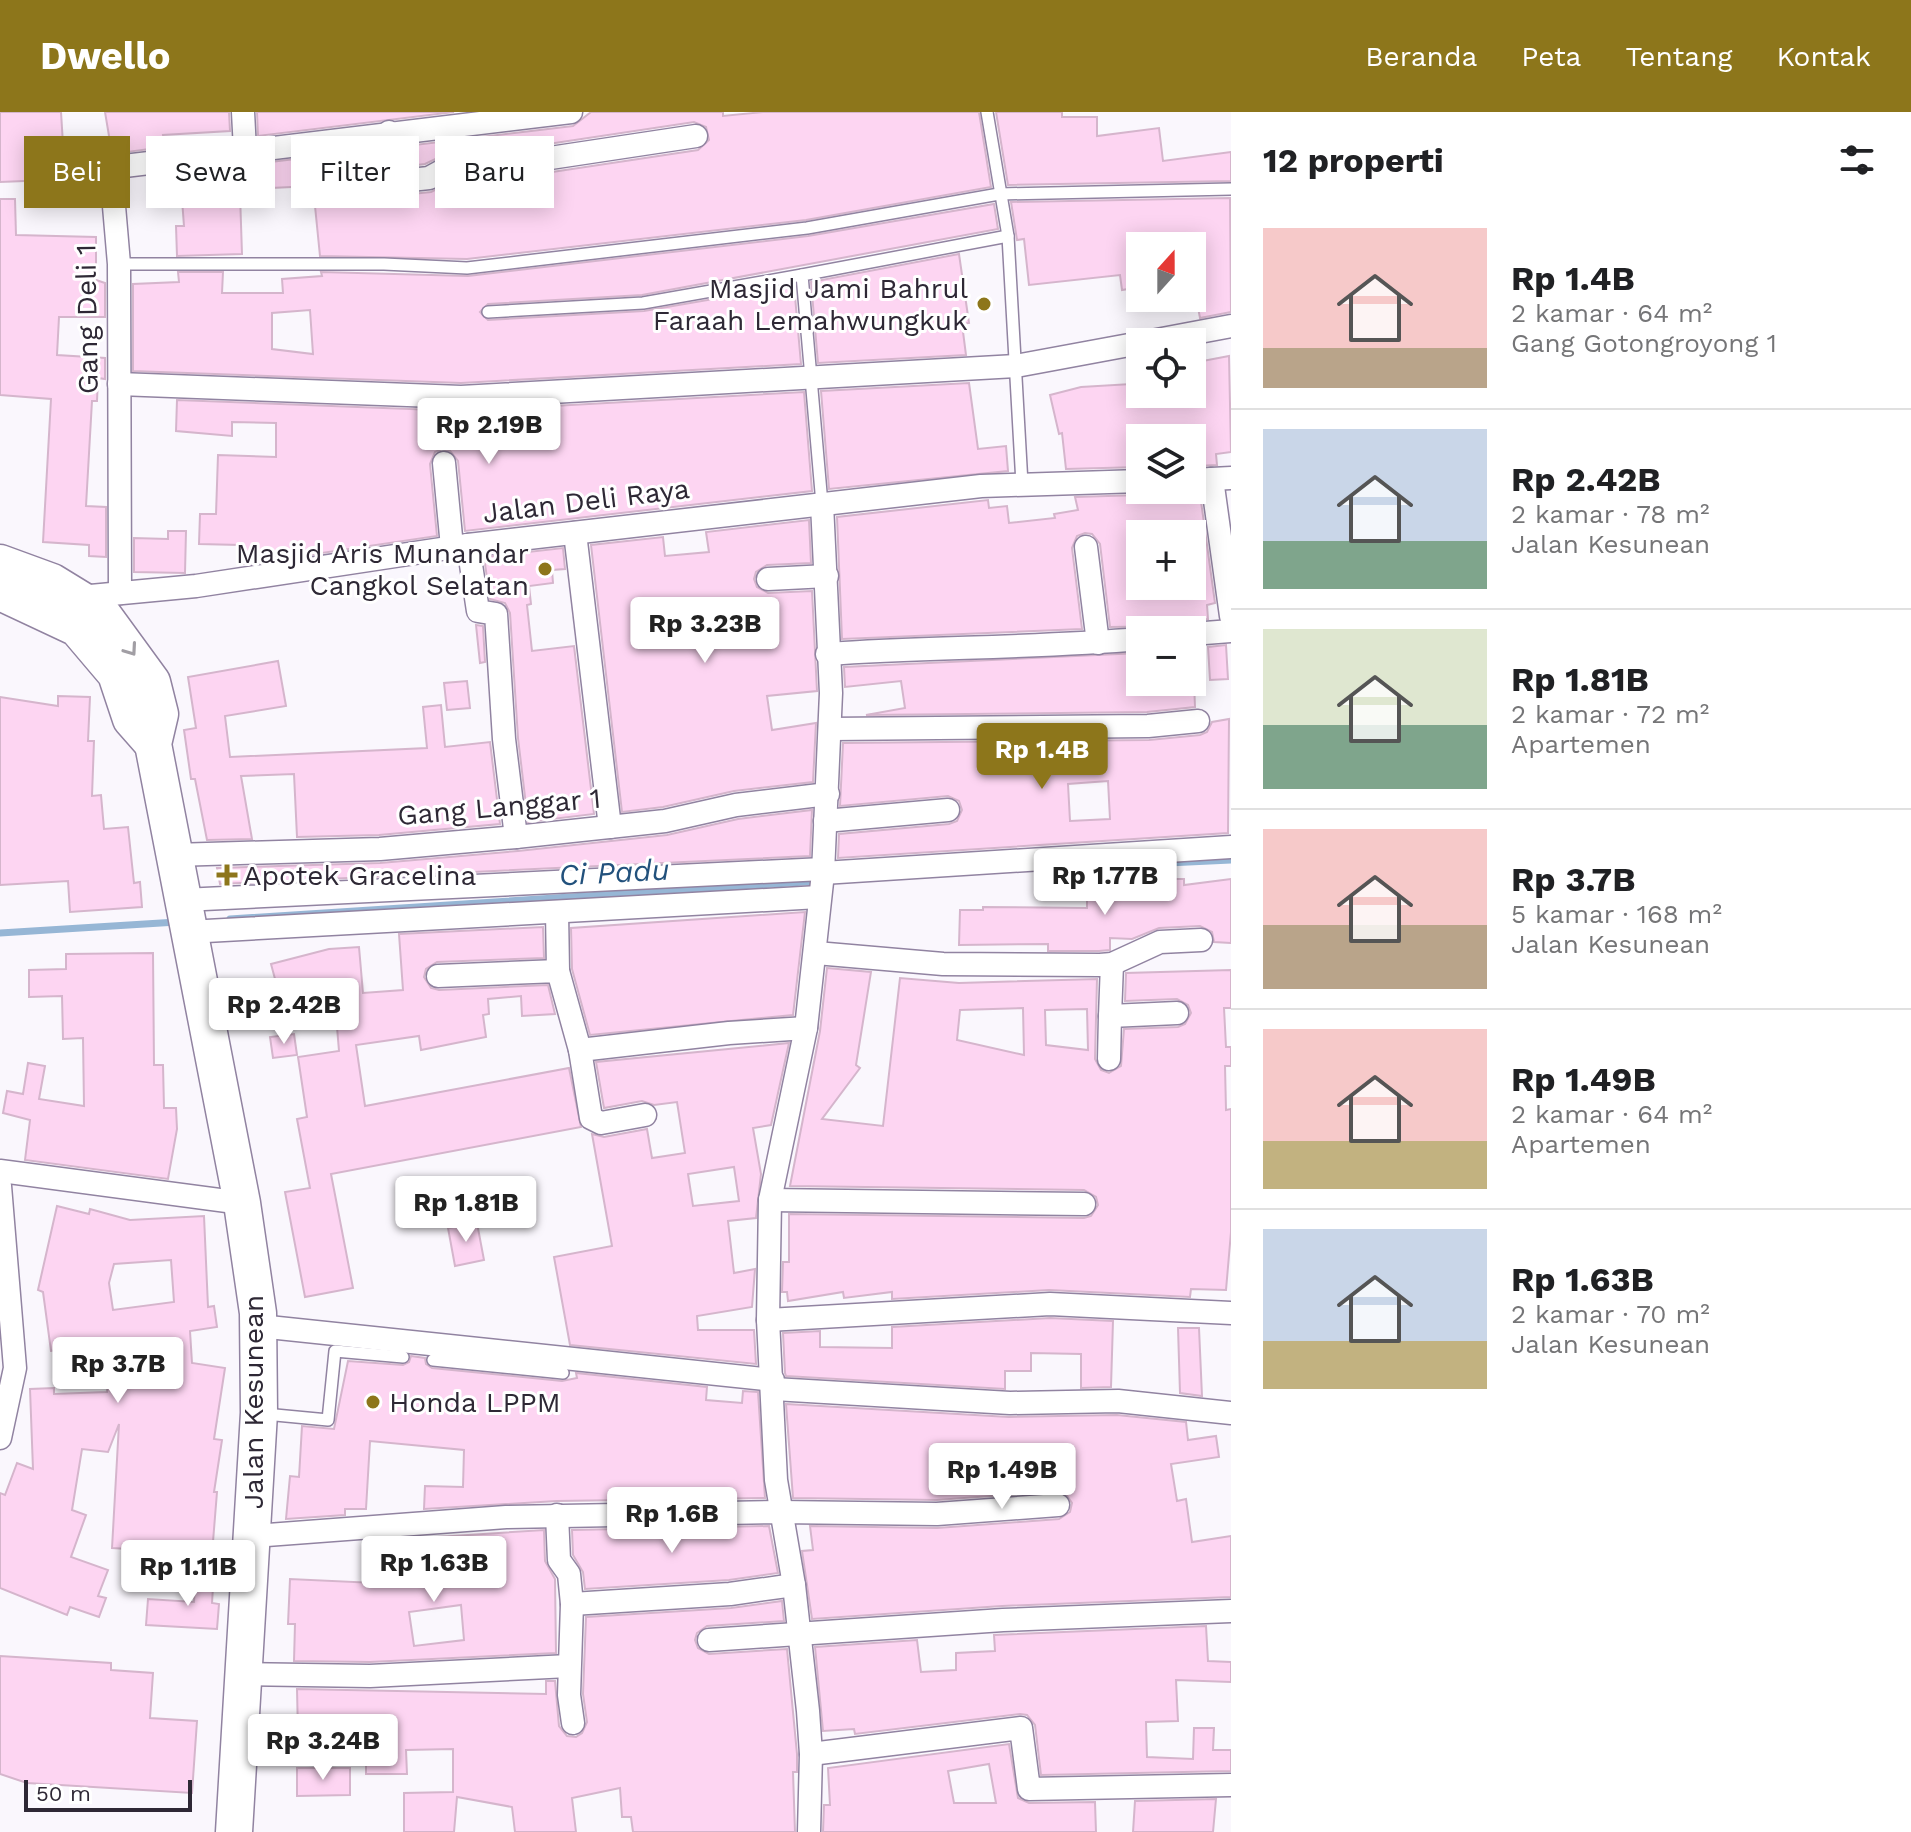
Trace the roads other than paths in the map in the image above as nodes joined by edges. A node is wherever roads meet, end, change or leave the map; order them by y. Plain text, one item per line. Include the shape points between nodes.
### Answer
1 (243, 112) edge
2 (563, 112) edge
3 (987, 112) edge
4 (389, 132) junction
5 (244, 136) edge
6 (696, 136) dead end
7 (275, 146) edge
8 (146, 163) edge
9 (1231, 189) edge
10 (999, 194) junction
11 (1008, 236) junction
12 (119, 264) junction
13 (802, 275) junction
14 (488, 312) dead end
15 (1231, 326) edge
16 (1206, 331) edge
17 (1126, 346) edge
18 (1016, 366) junction
19 (812, 378) junction
20 (119, 384) junction
21 (444, 463) dead end
22 (1212, 479) edge
23 (1126, 481) edge
24 (1022, 484) junction
25 (822, 504) junction
26 (575, 533) junction
27 (460, 546) junction
28 (1086, 547) dead end
29 (0, 563) edge
30 (827, 576) junction
31 (768, 579) dead end
32 (0, 592) edge
33 (120, 593) junction
34 (80, 597) junction
35 (43, 612) junction
36 (1231, 616) edge
37 (1231, 631) edge
38 (1206, 633) edge
39 (1126, 640) edge
40 (1098, 643) junction
41 (827, 654) junction
42 (1198, 721) dead end
43 (831, 729) junction
44 (153, 744) junction
45 (828, 794) junction
46 (948, 810) dead end
47 (825, 821) junction
48 (610, 827) junction
49 (516, 837) junction
50 (172, 845) junction
51 (1231, 847) edge
52 (821, 883) junction
53 (557, 912) junction
54 (185, 916) junction
55 (1201, 940) dead end
56 (816, 953) junction
57 (1112, 964) junction
58 (558, 971) junction
59 (438, 976) dead end
60 (1177, 1013) dead end
61 (1110, 1016) junction
62 (806, 1028) junction
63 (580, 1050) junction
64 (1109, 1059) dead end
65 (645, 1115) dead end
66 (0, 1171) edge
67 (0, 1186) edge
68 (770, 1200) junction
69 (242, 1203) junction
70 (1084, 1204) dead end
71 (1231, 1313) edge
72 (768, 1320) junction
73 (259, 1326) junction
74 (403, 1357) dead end
75 (433, 1360) dead end
76 (7, 1369) edge
77 (563, 1373) dead end
78 (774, 1385) junction
79 (259, 1413) junction
80 (1231, 1413) edge
81 (0, 1438) edge
82 (1058, 1505) dead end
83 (780, 1512) junction
84 (557, 1515) junction
85 (253, 1536) junction
86 (794, 1585) junction
87 (572, 1604) junction
88 (1231, 1611) edge
89 (800, 1635) junction
90 (709, 1640) dead end
91 (569, 1666) junction
92 (242, 1674) junction
93 (573, 1723) dead end
94 (811, 1754) junction
95 (1231, 1785) edge
96 (234, 1832) edge
97 (809, 1832) edge

1 - 5 street
2 - 4 street, Gang Deli 1
3 - 10 lane
4 - 6 street via 401,181 429,178 449,167 537,160
4 - 7 street, Gang Deli 1
8 - 12 street, Gang Deli 1 via 116,167 112,183
9 - 10 lane
10 - 11 lane
10 - 12 lane via 807,228 467,268
11 - 13 lane
11 - 18 lane
12 - 20 street, Gang Deli 1
13 - 14 lane via 643,303
13 - 19 lane
15 - 16 street
17 - 18 street
18 - 19 street
18 - 24 lane
19 - 20 street via 461,397
19 - 25 lane
20 - 33 street, Gang Deli 1
21 - 27 street
22 - 36 street
23 - 24 street, Jalan Deli Raya
24 - 25 street, Jalan Deli Raya
25 - 26 street, Jalan Deli Raya
25 - 30 street
26 - 27 street, Jalan Deli Raya
26 - 48 street
27 - 33 street, Jalan Deli Raya
27 - 49 street via 478,611 496,614
28 - 40 street
29 - 34 highway
30 - 31 street
30 - 41 street
32 - 35 highway
33 - 34 street, Jalan Deli Raya
34 - 35 street, Jalan Deli Raya
34 -> 44 highway via 129,645 152,682 160,714
35 - 44 highway via 77,628 116,674 131,719
37 - 38 street
39 - 40 street
40 - 41 street
41 - 43 street
42 - 43 street
43 - 45 street
44 - 50 highway, Jalan Kesunean
45 - 47 street
45 - 48 street, Gang Langgar 1
46 - 47 street
47 - 52 street
48 - 49 street, Gang Langgar 1
49 - 50 street, Gang Langgar 1 via 380,849
50 - 54 highway, Jalan Kesunean
51 - 52 street
52 - 53 street
52 - 54 street
52 - 56 street
53 - 54 street
53 - 58 street
54 - 69 highway, Jalan Kesunean
55 - 57 street via 1160,942
56 - 57 street via 943,964
56 - 62 street
57 - 61 street
58 - 59 street
58 - 63 street
60 - 61 street
61 - 64 street
62 - 63 street
62 - 68 street
63 - 65 street via 591,1118 601,1123
66 - 69 street
67 - 76 street
68 - 70 street
68 - 72 street
69 - 73 highway, Jalan Kesunean
71 - 72 street via 1050,1304
72 - 78 street
73 - 78 street
73 - 79 highway, Jalan Kesunean
74 - 79 lane via 335,1351 328,1420
75 - 77 lane
76 - 81 street
78 - 80 street via 1010,1403 1118,1401
78 - 83 street
79 - 85 highway, Jalan Kesunean
82 - 83 street via 937,1514
83 - 84 street
83 - 86 street
84 - 85 street
84 - 87 street via 559,1560 569,1574
85 - 92 highway, Jalan Kesunean
86 - 87 street
86 - 89 street
87 - 91 street
88 - 89 street
89 - 90 street
89 - 94 street
91 - 92 street via 370,1676
91 - 93 street
92 - 96 highway, Jalan Kesunean
94 - 95 street via 1021,1728 1029,1789
94 - 97 street

